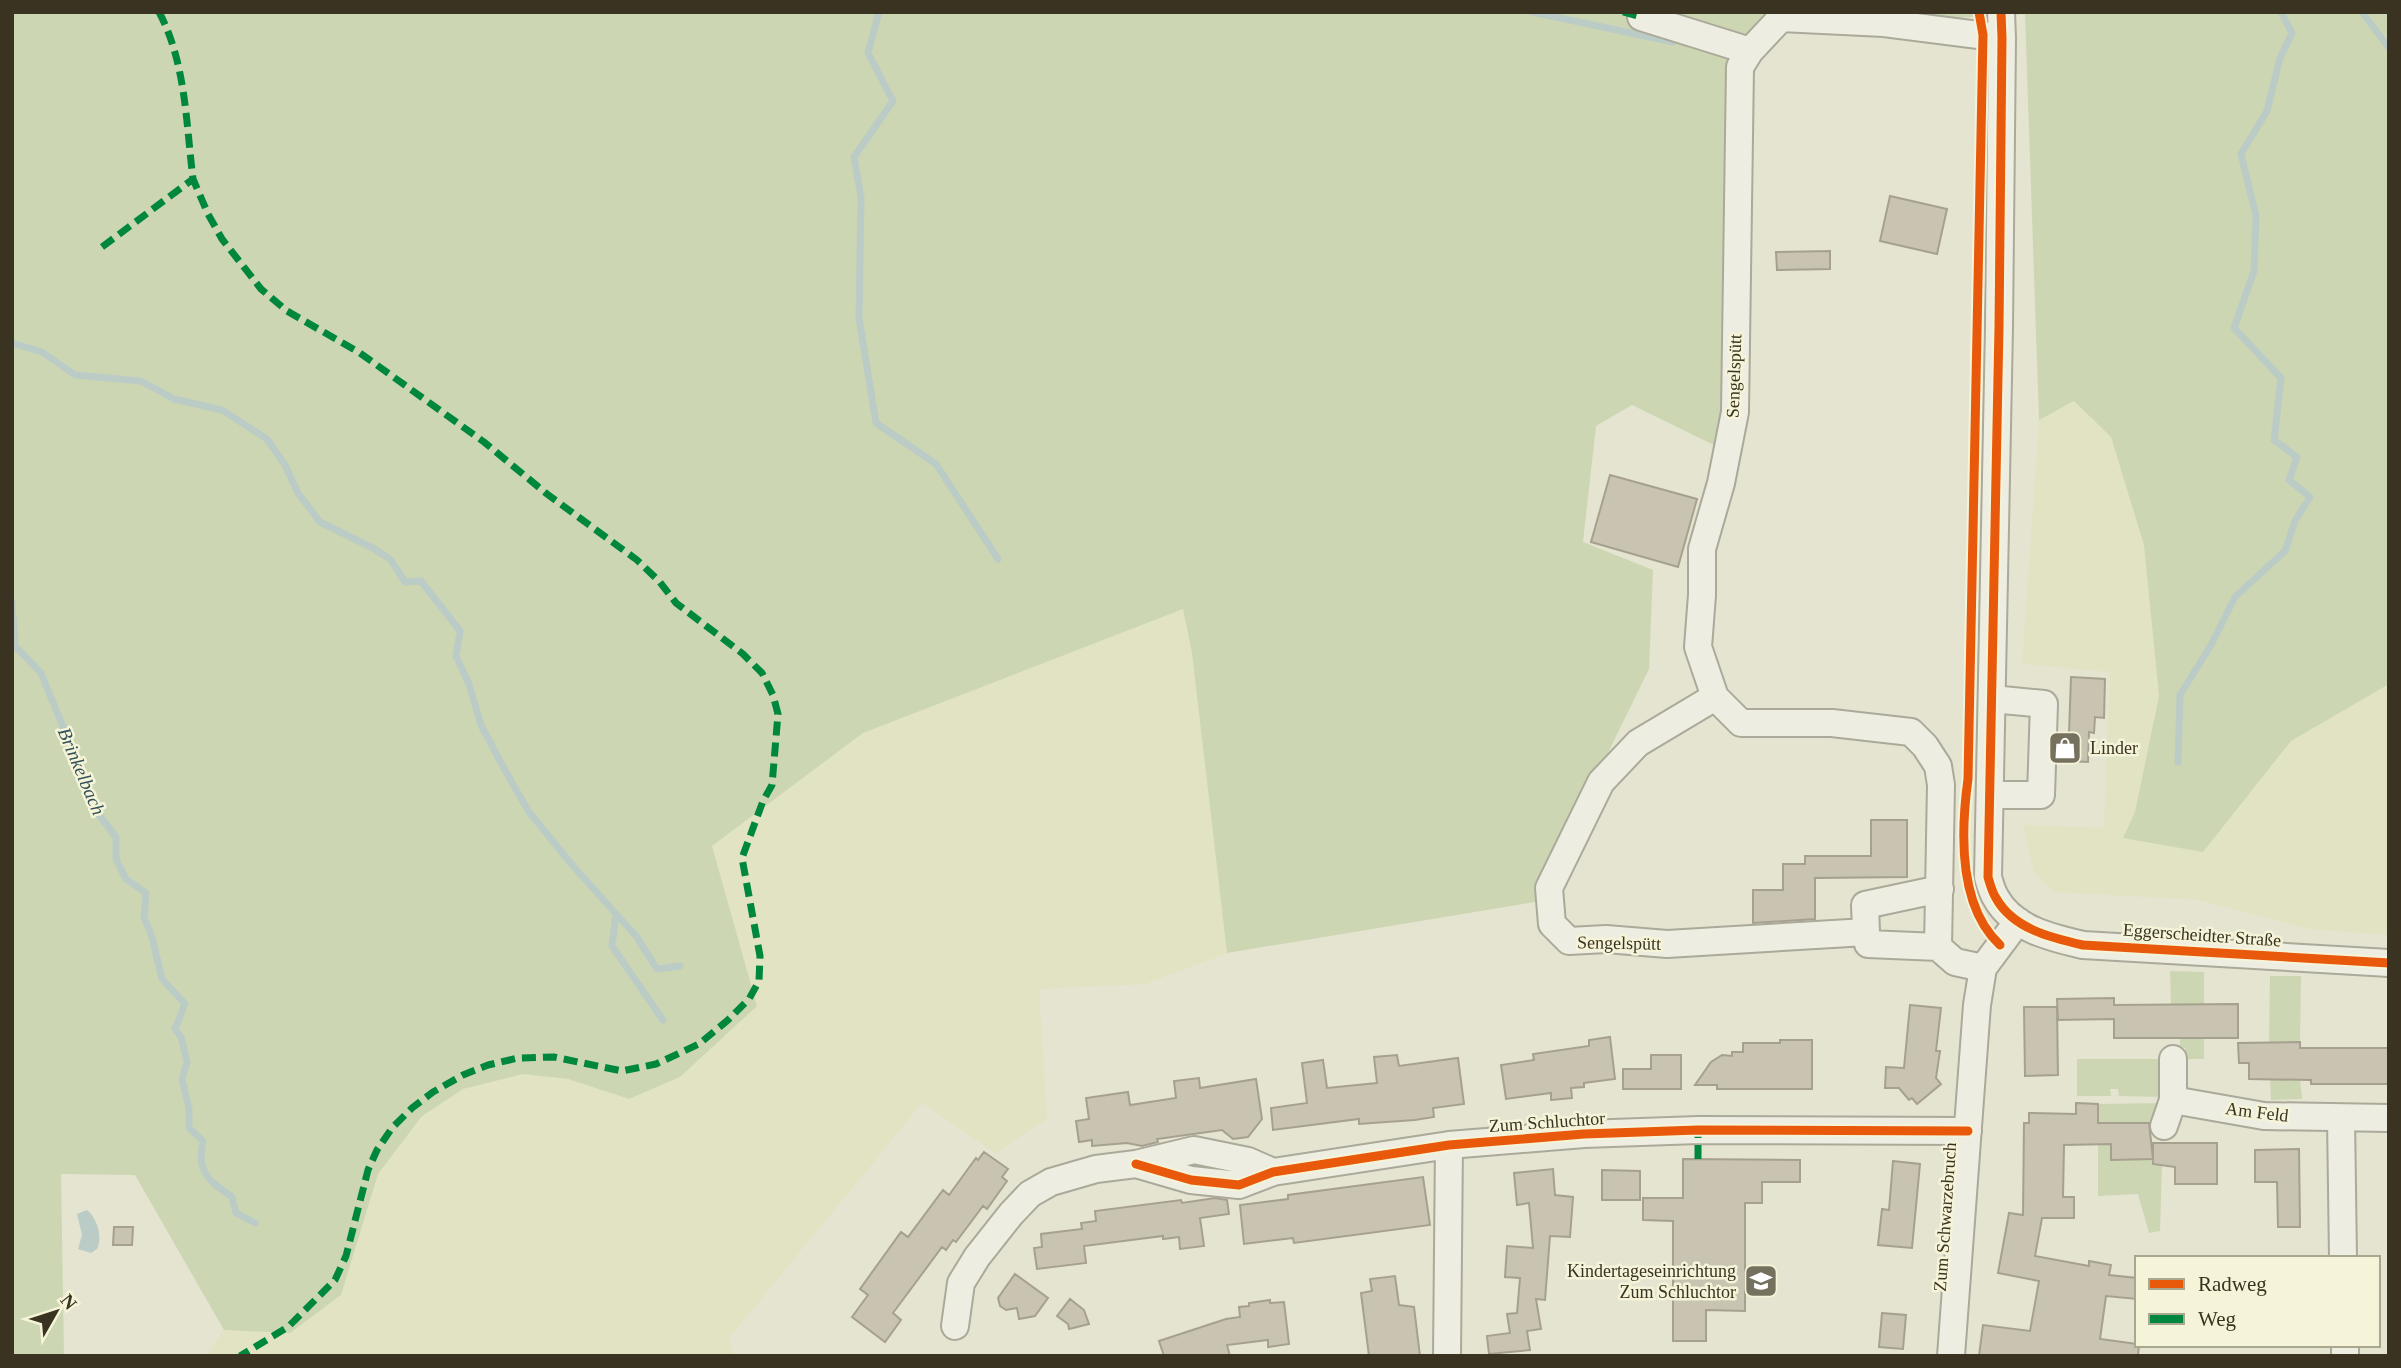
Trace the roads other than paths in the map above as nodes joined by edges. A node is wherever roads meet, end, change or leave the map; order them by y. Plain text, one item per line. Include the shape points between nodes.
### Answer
1 (1641, 17) dead end
2 (2001, 25) edge
3 (1750, 51) junction
4 (1715, 697) junction
5 (1992, 699) junction
6 (1990, 795) junction
7 (1940, 889) junction
8 (2018, 921) junction
9 (1866, 932) junction
10 (1938, 947) junction
11 (2389, 963) edge
12 (1983, 968) junction
13 (2173, 1059) dead end
14 (2173, 1100) junction
15 (2341, 1118) junction
16 (2389, 1118) edge
17 (2164, 1126) dead end
18 (1968, 1132) junction
19 (1449, 1145) junction
20 (2343, 1256) edge
21 (955, 1326) dead end
22 (1447, 1356) edge
23 (1951, 1356) edge

1 - 3 street
2 - 3 street, Sengelspütt via 1781,18
2 - 5 street
3 - 4 street, Sengelspütt via 1740,67 1735,412 1702,549 1698,646
4 - 7 street, Sengelspütt via 1741,723 1832,723 1911,732 1938,766
4 - 9 street, Sengelspütt via 1638,743 1601,782 1549,888 1552,924 1569,942 1606,939 1667,944
5 - 6 street
5 - 6 street via 2044,704 2041,796
6 - 8 street via 1988,877 1997,900
7 - 9 street via 1865,905
7 - 10 street, Sengelspütt
8 - 11 street, Eggerscheidter Straße via 2050,938 2083,945
8 - 12 street, Zum Schwarzebruch
9 - 10 street via 1868,944
10 - 12 street via 1955,962
12 - 18 street, Zum Schwarzebruch
13 - 14 street
14 - 15 street, Am Feld via 2264,1116
14 - 17 street
15 - 16 street, Am Feld
15 - 20 street
18 - 19 street, Zum Schluchtor via 1698,1130
18 - 23 street, Zum Schwarzebruch
19 - 21 street, Zum Schluchtor via 1272,1172 1239,1185 1191,1180 1136,1164 1051,1182 1030,1194 977,1257 961,1283
19 - 22 street

